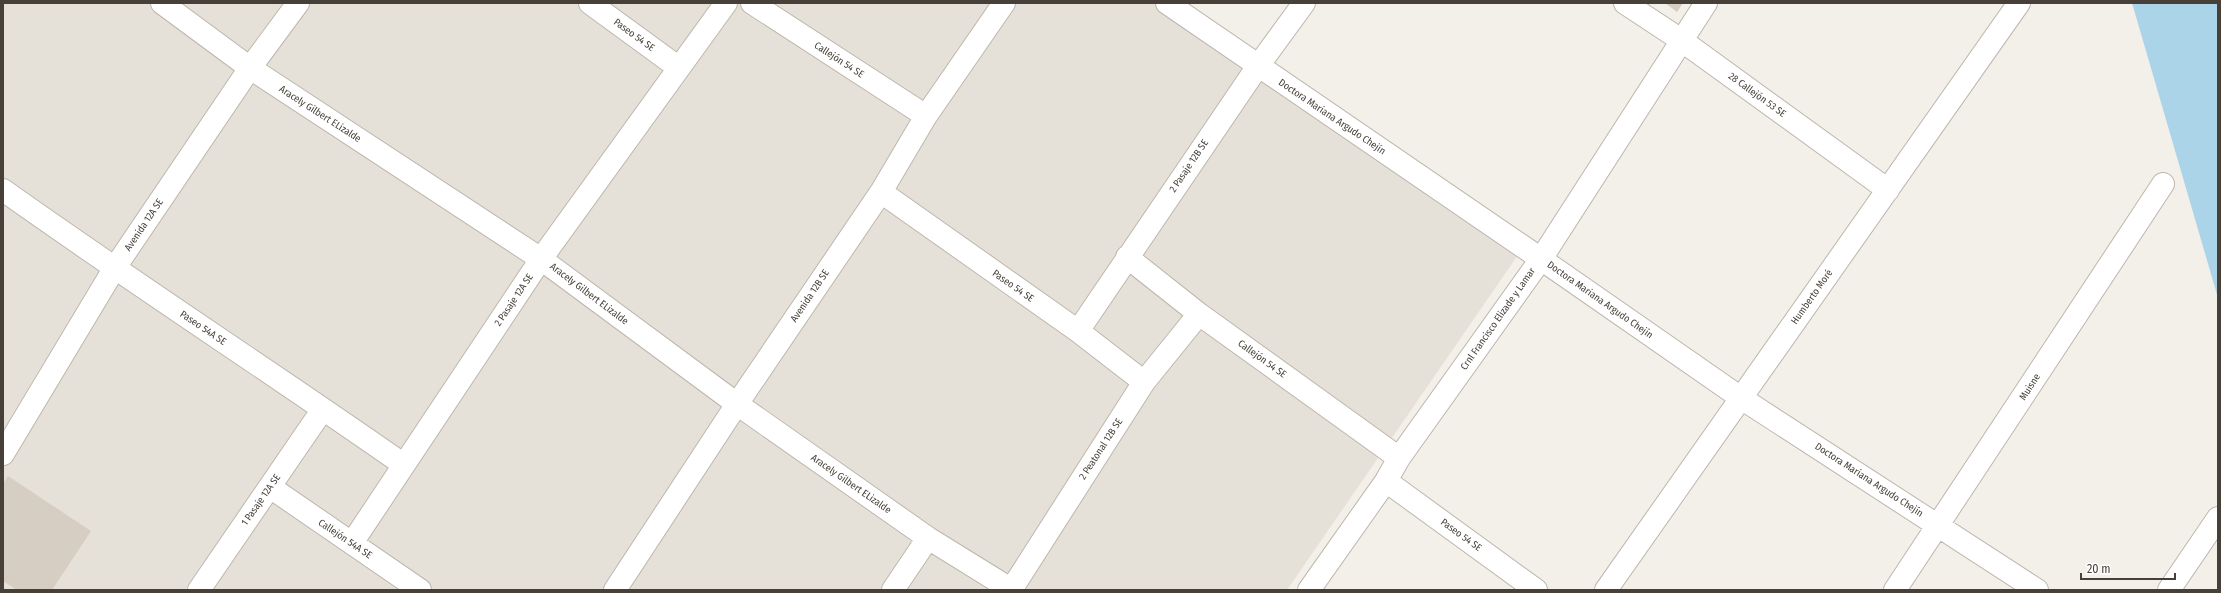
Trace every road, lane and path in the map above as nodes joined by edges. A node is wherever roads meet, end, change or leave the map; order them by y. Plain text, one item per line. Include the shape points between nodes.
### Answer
1 (162, 3) edge
2 (298, 3) edge
3 (590, 3) edge
4 (726, 3) edge
5 (752, 3) edge
6 (1004, 3) edge
7 (1167, 3) edge
8 (1304, 3) edge
9 (1625, 3) edge
10 (1706, 3) edge
11 (2019, 3) edge
12 (1681, 40) junction
13 (1258, 66) junction
14 (250, 68) junction
15 (679, 68) junction
16 (926, 116) junction
17 (2163, 184) dead end
18 (3, 190) edge
19 (1888, 190) junction
20 (881, 192) junction
21 (1127, 257) junction
22 (541, 259) junction
23 (1541, 259) junction
24 (114, 269) junction
25 (1199, 314) junction
26 (1078, 331) junction
27 (1144, 382) junction
28 (1741, 398) junction
29 (737, 404) junction
30 (323, 408) junction
31 (3, 454) edge
32 (1399, 458) junction
33 (404, 465) junction
34 (1386, 481) junction
35 (270, 487) junction
36 (2218, 518) edge
37 (1939, 525) junction
38 (928, 538) junction
39 (352, 543) junction
40 (199, 590) edge
41 (420, 590) edge
42 (615, 590) edge
43 (893, 590) edge
44 (1011, 590) edge
45 (1309, 590) edge
46 (1536, 590) edge
47 (1606, 590) edge
48 (1895, 590) edge
49 (2037, 590) edge
50 (2169, 590) edge

1 - 14 street, Aracely Gilbert ELizalde
2 - 14 street, Avenida 12A SE
3 - 15 street, Paseo 54 SE
4 - 15 street, 2 Pasaje 12A SE
5 - 16 street, Callejón 54 SE
6 - 16 street, Avenida 12B SE
7 - 13 street, Doctora Mariana Argudo Chejín
8 - 13 street, 2 Pasaje 12B SE
9 - 12 street, 28 Callejón 53 SE
10 - 12 street, Crnl Francisco Elizade y Lamar
11 - 19 street, Humberto Moré
12 - 19 street, 28 Callejón 53 SE
12 - 23 street, Crnl Francisco Elizade y Lamar
13 - 21 street, 2 Pasaje 12B SE
13 - 23 street, Doctora Mariana Argudo Chejín
14 - 22 street, Aracely Gilbert ELizalde
14 - 24 street, Avenida 12A SE
15 - 22 street, 2 Pasaje 12A SE
16 - 20 street, Avenida 12B SE
17 - 37 street, Muisne
18 - 24 street, Paseo 54A SE
19 - 28 street, Humberto Moré
20 - 26 street, Paseo 54 SE
20 - 29 street, Avenida 12B SE
21 - 25 street, Callejón 54 SE
21 - 26 street, 2 Pasaje 12B SE
22 - 29 street, Aracely Gilbert ELizalde
22 - 33 street, 2 Pasaje 12A SE
23 - 28 street, Doctora Mariana Argudo Chejín
23 - 32 street, Crnl Francisco Elizade y Lamar
24 - 30 street, Paseo 54A SE
24 - 31 street, Avenida 12A SE
25 - 27 street, 2 Peatonal 12B SE
25 - 32 street, Callejón 54 SE
26 - 27 street, Paseo 54 SE
27 - 44 street, 2 Peatonal 12B SE
28 - 37 street, Doctora Mariana Argudo Chejín
28 - 47 street, Humberto Moré
29 - 38 street, Aracely Gilbert ELizalde
29 - 42 street, Avenida 12B SE
30 - 33 street, Paseo 54A SE
30 - 35 street, 1 Pasaje 12A SE
32 - 34 street, Crnl Francisco Elizade y Lamar
33 - 39 street, 2 Pasaje 12A SE
34 - 45 street, Crnl Francisco Elizade y Lamar
34 - 46 street, Paseo 54 SE
35 - 39 street, Callejón 54A SE
35 - 40 street, 1 Pasaje 12A SE
36 - 50 street
37 - 48 street, Muisne
37 - 49 street, Doctora Mariana Argudo Chejín
38 - 43 street
38 - 44 street, Aracely Gilbert ELizalde
39 - 41 street, Callejón 54A SE

